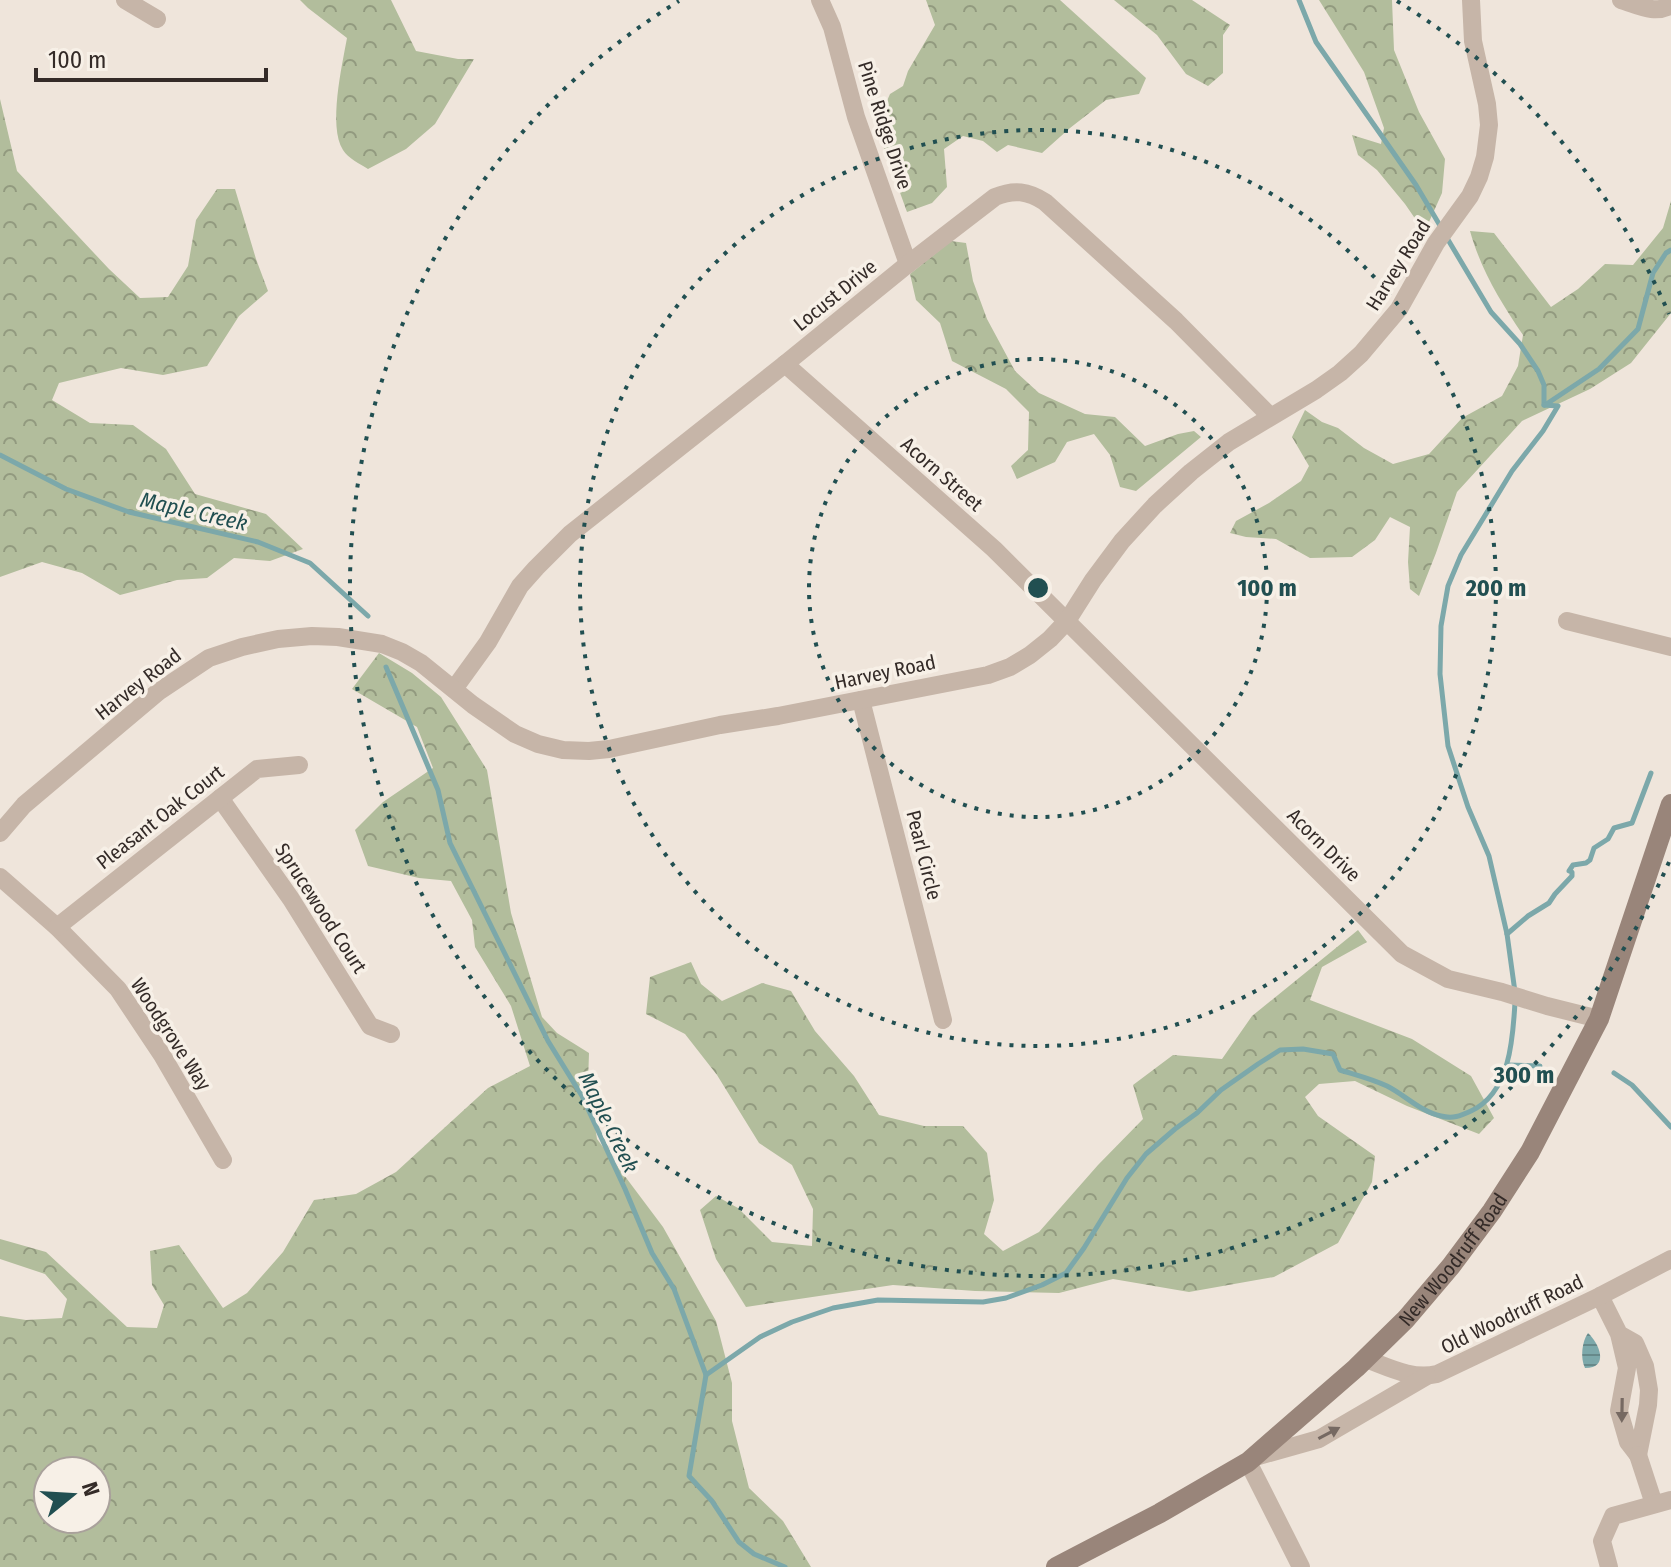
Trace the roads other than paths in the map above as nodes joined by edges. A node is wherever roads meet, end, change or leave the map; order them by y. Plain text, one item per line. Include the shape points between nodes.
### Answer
1 (125, 0) edge
2 (820, 0) edge
3 (1471, 0) edge
4 (1621, 0) edge
5 (1671, 5) edge
6 (157, 19) dead end
7 (908, 264) junction
8 (785, 364) junction
9 (1270, 416) junction
10 (1067, 621) junction
11 (1567, 621) dead end
12 (1671, 647) edge
13 (454, 689) junction
14 (861, 700) junction
15 (299, 765) dead end
16 (220, 798) junction
17 (1671, 804) edge
18 (0, 833) edge
19 (0, 877) edge
20 (57, 927) junction
21 (1599, 1019) junction
22 (943, 1020) dead end
23 (391, 1034) dead end
24 (223, 1160) dead end
25 (1671, 1259) edge
26 (1600, 1296) junction
27 (1619, 1334) junction
28 (1366, 1359) junction
29 (1427, 1376) junction
30 (1638, 1455) junction
31 (1251, 1459) junction
32 (1663, 1502) edge
33 (1056, 1567) edge
34 (1301, 1567) edge
35 (1609, 1567) edge

1 - 6 street
2 - 7 street, Pine Ridge Drive
3 - 9 street, Harvey Road via 1488,136 1470,196 1399,309 1361,354 1316,390
4 - 5 street via 1654,10
7 - 8 street, Locust Drive
7 - 9 street, Locust Drive via 995,197 1016,191 1036,196 1176,321
8 - 10 street, Acorn Street via 994,549
8 - 13 street, Locust Drive via 552,550 520,586
9 - 10 street, Harvey Road via 1229,442 1155,505 1093,580
10 - 14 street, Harvey Road via 1010,667
10 - 21 street, Acorn Drive via 1402,954 1448,979
11 - 12 street
13 - 14 street, Harvey Road via 515,734 551,747 589,751
13 - 18 street, Harvey Road via 421,663 382,644 312,636 242,647 209,658 158,692 24,805
14 - 22 street, Pearl Circle
15 - 16 street, Pleasant Oak Court via 257,769
16 - 20 street, Pleasant Oak Court
16 - 23 street, Sprucewood Court via 370,1026
17 - 21 main road, New Woodruff Road
19 - 20 street, Woodgrove Way
20 - 24 street, Woodgrove Way via 118,989
21 - 28 main road, New Woodruff Road via 1530,1152 1492,1211 1406,1319
25 - 26 street, Old Woodruff Road
26 - 27 street
26 - 29 street, Old Woodruff Road
27 -> 30 street via 1627,1368 1619,1411 1628,1442
27 - 30 street via 1635,1343 1649,1390
28 - 29 street, Old Woodruff Road
28 - 31 main road, New Woodruff Road
31 -> 29 street via 1319,1439
30 - 32 street
31 - 33 main road, New Woodruff Road
31 - 34 street
32 - 35 street via 1613,1516 1602,1541

